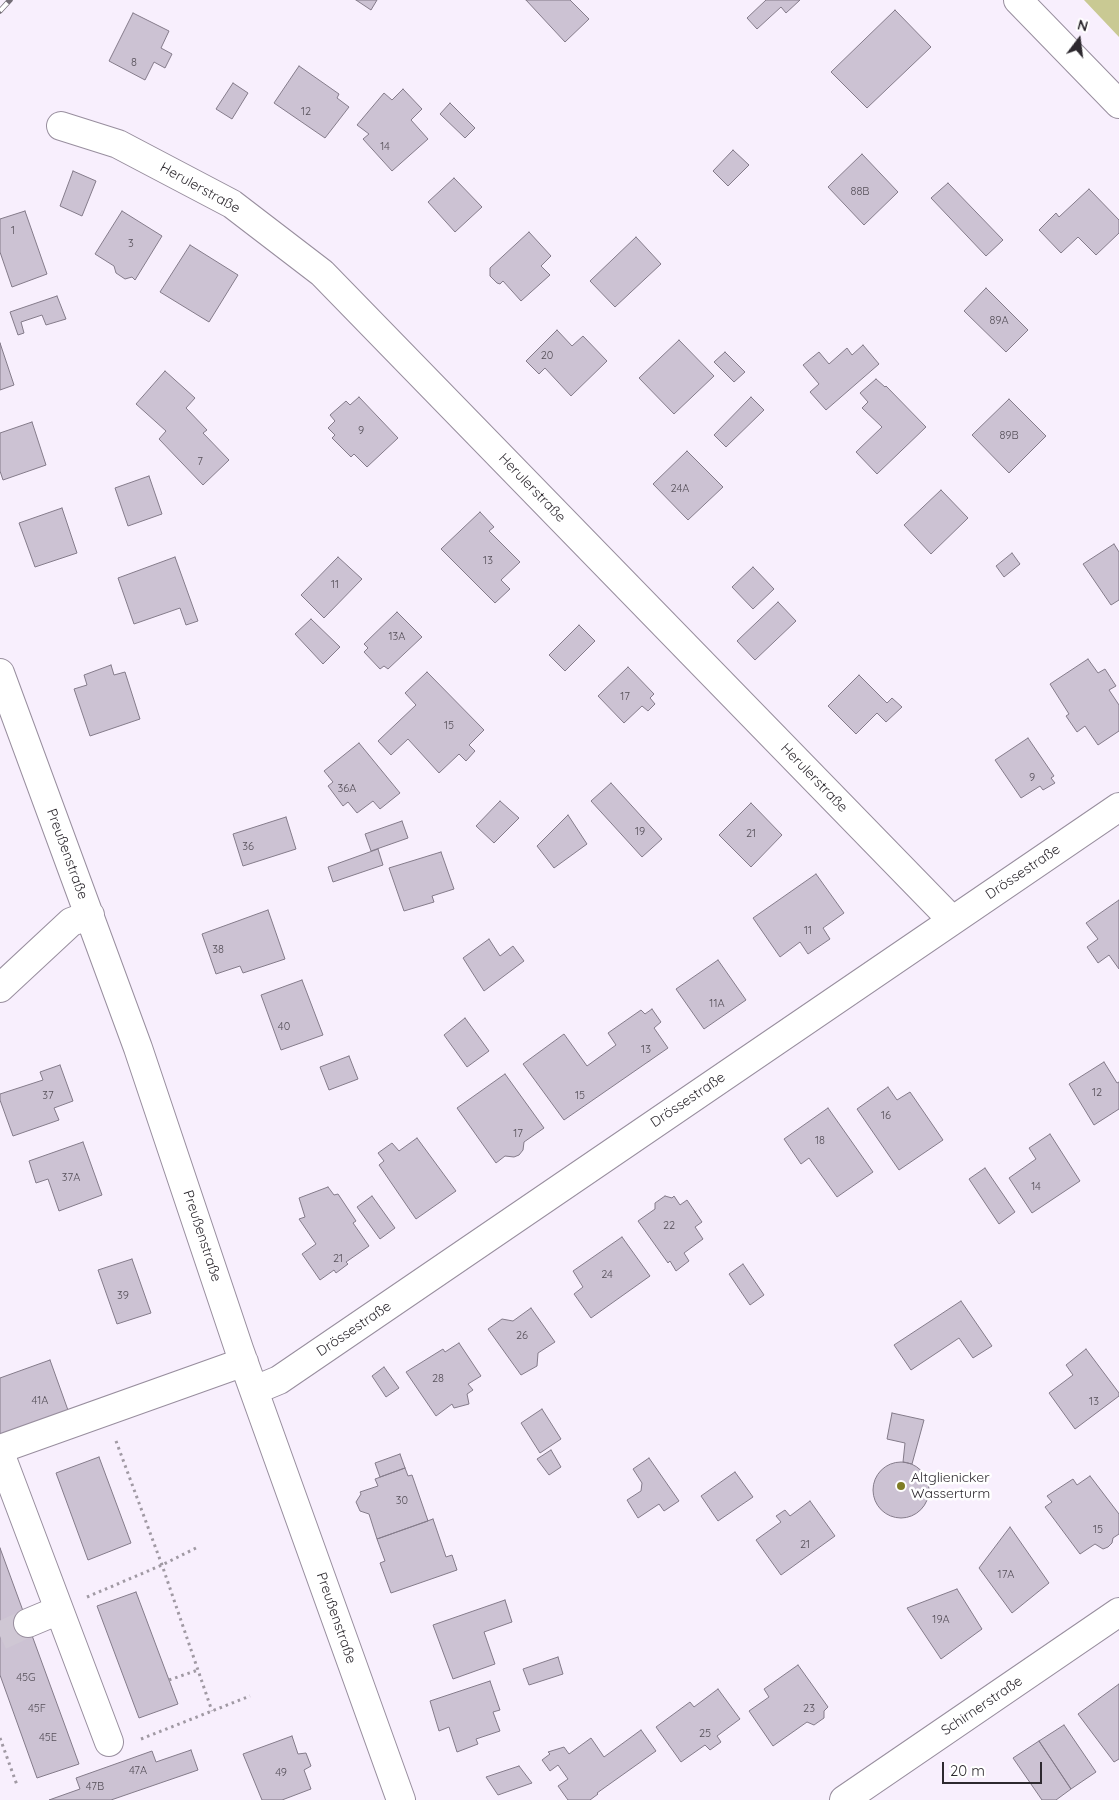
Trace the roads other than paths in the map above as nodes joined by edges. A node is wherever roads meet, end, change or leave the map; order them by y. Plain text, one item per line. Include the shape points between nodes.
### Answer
1 (1018, 0) edge
2 (1119, 104) edge
3 (61, 126) dead end
4 (0, 672) edge
5 (1119, 807) edge
6 (90, 915) junction
7 (952, 920) junction
8 (0, 988) edge
9 (244, 1362) junction
10 (255, 1390) junction
11 (0, 1451) edge
12 (59, 1610) junction
13 (1119, 1612) edge
14 (28, 1623) tunnel mouth
15 (109, 1742) dead end
16 (400, 1800) edge
17 (844, 1800) edge

1 - 2 street
3 - 7 street, Herulerstraße via 118,144 232,204 322,273
4 - 6 street, Preußenstraße
5 - 7 street, Drössestraße
6 - 8 street via 71,922
6 - 9 street, Preußenstraße
7 - 10 street, Drössestraße via 279,1380
9 - 10 street, Preußenstraße
9 - 11 street
10 - 16 street, Preußenstraße
11 - 12 street
12 - 14 street
12 - 15 street
13 - 17 street, Schirnerstraße

